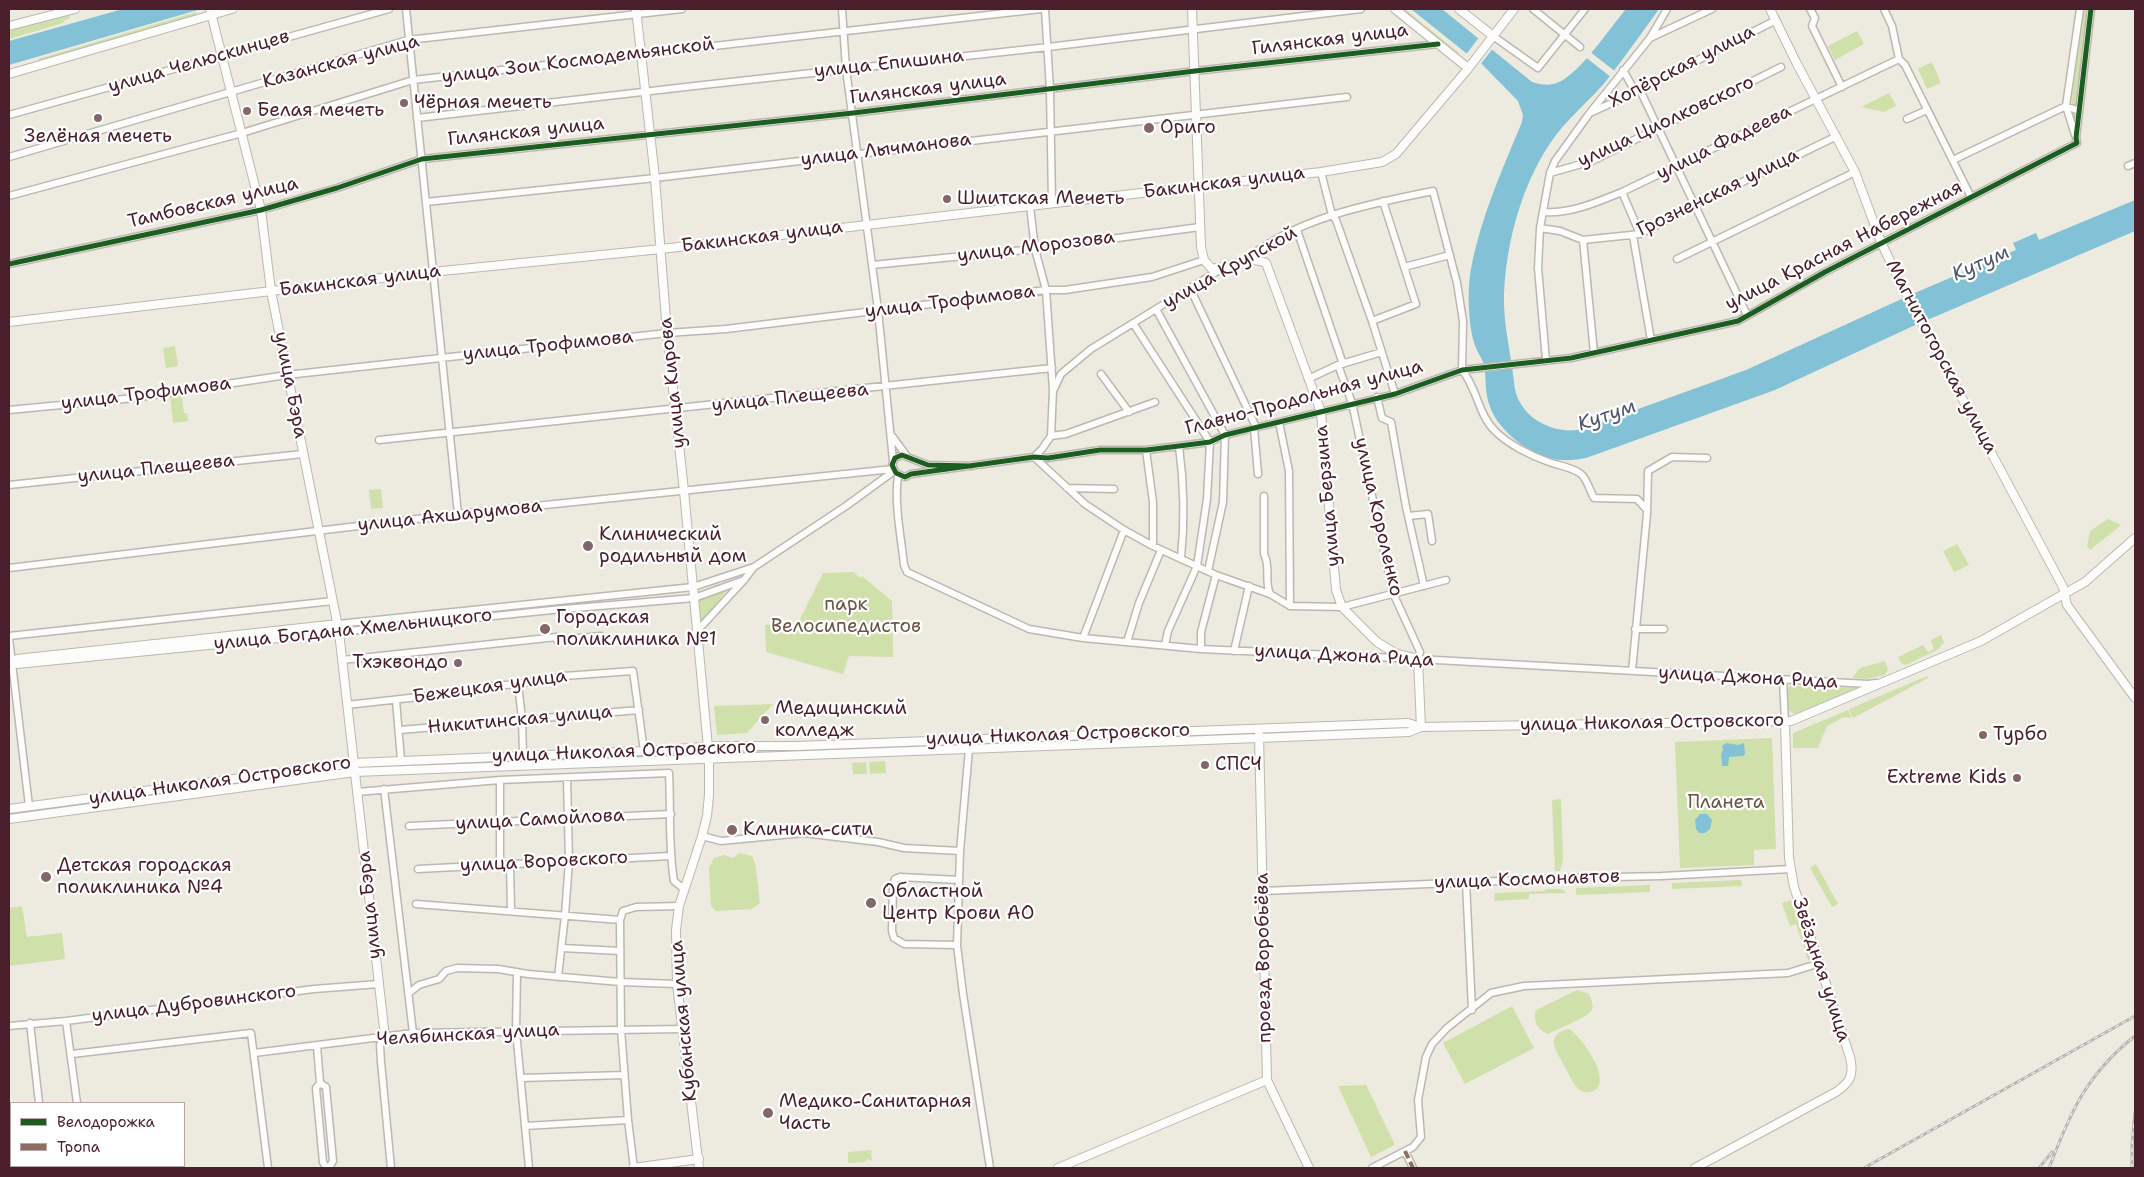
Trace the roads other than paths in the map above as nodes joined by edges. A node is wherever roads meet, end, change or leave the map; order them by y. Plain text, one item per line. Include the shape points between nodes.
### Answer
1 (75, 9) edge
2 (232, 9) edge
3 (389, 9) edge
4 (406, 9) edge
5 (682, 9) edge
6 (842, 9) edge
7 (1041, 9) edge
8 (1046, 9) edge
9 (1192, 9) edge
10 (1361, 9) edge
11 (1395, 9) edge
12 (1459, 9) edge
13 (1514, 9) edge
14 (1533, 9) edge
15 (1585, 9) edge
16 (1667, 9) edge
17 (1712, 9) edge
18 (1770, 9) edge
19 (1810, 9) edge
20 (1884, 9) edge
21 (2080, 9) edge
22 (2091, 9) edge
23 (211, 11) edge
24 (636, 11) edge
25 (1776, 20) junction
26 (9, 26) edge
27 (1192, 29) junction
28 (843, 31) junction
29 (1565, 35) junction
30 (1491, 38) junction
31 (1650, 38) junction
32 (408, 40) junction
33 (1438, 44) junction
34 (1048, 47) junction
35 (1580, 47) dead end
36 (640, 54) junction
37 (222, 55) junction
38 (1899, 59) junction
39 (1469, 66) junction
40 (1781, 67) dead end
41 (846, 68) junction
42 (1623, 70) junction
43 (1195, 71) junction
44 (9, 74) edge
45 (413, 80) junction
46 (1842, 87) junction
47 (1050, 90) junction
48 (1640, 90) junction
49 (644, 91) junction
50 (232, 92) junction
51 (1347, 97) dead end
52 (1816, 98) junction
53 (2066, 106) junction
54 (1927, 110) junction
55 (2079, 111) junction
56 (852, 112) junction
57 (1589, 114) junction
58 (9, 115) edge
59 (1195, 116) junction
60 (417, 118) junction
61 (1907, 119) dead end
62 (1658, 127) junction
63 (1051, 131) junction
64 (242, 133) junction
65 (650, 134) junction
66 (1835, 137) junction
67 (2076, 138) junction
68 (858, 153) junction
69 (9, 157) edge
70 (422, 159) junction
71 (1953, 160) junction
72 (2135, 163) edge
73 (1678, 166) junction
74 (2128, 166) dead end
75 (1321, 172) junction
76 (1855, 172) junction
77 (1550, 173) junction
78 (655, 178) junction
79 (1197, 186) junction
80 (1622, 192) junction
81 (9, 196) edge
82 (1971, 197) junction
83 (1383, 201) junction
84 (426, 202) junction
85 (1052, 203) junction
86 (1695, 204) junction
87 (1030, 206) junction
88 (261, 210) junction
89 (1544, 212) junction
90 (1332, 215) junction
91 (867, 225) junction
92 (1200, 227) junction
93 (1540, 228) junction
94 (1297, 230) junction
95 (1637, 235) junction
96 (1583, 240) junction
97 (1712, 241) junction
98 (1881, 242) junction
99 (661, 249) junction
100 (1035, 249) junction
101 (1450, 255) junction
102 (1677, 259) dead end
103 (1204, 260) junction
104 (1244, 261) junction
105 (9, 264) edge
106 (872, 266) junction
107 (1404, 267) junction
108 (1221, 269) junction
109 (432, 272) junction
110 (1190, 288) junction
111 (1046, 290) junction
112 (271, 291) junction
113 (1156, 309) junction
114 (878, 310) junction
115 (1747, 315) junction
116 (1372, 321) junction
117 (9, 322) edge
118 (1133, 323) junction
119 (667, 332) junction
120 (1651, 340) junction
121 (1382, 352) junction
122 (1594, 353) junction
123 (442, 358) junction
124 (1546, 360) junction
125 (1521, 362) joint
126 (1341, 365) junction
127 (1052, 368) junction
128 (1462, 370) junction
129 (1101, 374) dead end
130 (287, 376) junction
131 (1308, 379) junction
132 (887, 388) junction
133 (1053, 390) junction
134 (1395, 394) junction
135 (1377, 397) junction
136 (1156, 402) dead end
137 (1352, 403) junction
138 (676, 409) junction
139 (9, 410) edge
140 (1129, 412) junction
141 (1321, 412) junction
142 (1280, 422) junction
143 (1255, 427) junction
144 (449, 434) junction
145 (892, 434) junction
146 (1225, 435) junction
147 (1051, 436) junction
148 (379, 440) dead end
149 (1210, 442) junction
150 (1179, 446) junction
151 (1146, 450) junction
152 (303, 454) junction
153 (908, 456) junction
154 (1034, 457) junction
155 (1707, 458) dead end
156 (972, 466) junction
157 (895, 470) junction
158 (871, 471) junction
159 (911, 474) junction
160 (1258, 474) dead end
161 (9, 485) edge
162 (873, 486) junction
163 (1067, 488) junction
164 (1114, 489) dead end
165 (684, 491) junction
166 (1264, 496) dead end
167 (1647, 510) junction
168 (458, 514) junction
169 (1408, 516) junction
170 (1124, 530) junction
171 (319, 531) junction
172 (2135, 538) edge
173 (1432, 541) dead end
174 (1153, 546) junction
175 (1161, 550) junction
176 (1180, 558) junction
177 (1197, 566) junction
178 (754, 567) junction
179 (9, 568) edge
180 (1208, 571) junction
181 (1216, 576) junction
182 (744, 580) junction
183 (1446, 580) dead end
184 (1249, 586) junction
185 (1424, 586) junction
186 (693, 587) junction
187 (1393, 593) junction
188 (1270, 594) junction
189 (2065, 595) junction
190 (694, 598) junction
191 (333, 601) junction
192 (1290, 606) junction
193 (1342, 607) junction
194 (338, 628) junction
195 (1635, 629) junction
196 (1664, 629) dead end
197 (698, 630) junction
198 (601, 636) dead end
199 (9, 637) edge
200 (1083, 638) junction
201 (1127, 642) junction
202 (1165, 646) junction
203 (1201, 649) junction
204 (1234, 651) junction
205 (1418, 659) junction
206 (342, 660) junction
207 (10, 662) edge
208 (1632, 671) junction
209 (1783, 680) junction
210 (1890, 680) junction
211 (518, 684) junction
212 (2135, 698) edge
213 (396, 700) junction
214 (347, 705) junction
215 (640, 710) junction
216 (522, 719) junction
217 (1784, 722) junction
218 (1420, 727) junction
219 (1259, 728) junction
220 (1214, 729) junction
221 (400, 730) junction
222 (970, 738) junction
223 (1259, 738) junction
224 (1214, 739) junction
225 (797, 746) junction
226 (708, 747) junction
227 (970, 748) junction
228 (644, 751) junction
229 (523, 756) junction
230 (797, 756) junction
231 (709, 758) junction
232 (401, 760) junction
233 (354, 763) junction
234 (355, 772) junction
235 (566, 778) junction
236 (500, 780) junction
237 (384, 789) junction
238 (357, 792) junction
239 (29, 806) junction
240 (9, 809) edge
241 (671, 814) junction
242 (30, 816) junction
243 (568, 818) junction
244 (9, 819) edge
245 (499, 821) junction
246 (409, 826) dead end
247 (702, 836) junction
248 (960, 851) junction
249 (670, 856) junction
250 (568, 861) junction
251 (510, 864) junction
252 (500, 865) junction
253 (418, 869) dead end
254 (1791, 869) junction
255 (959, 880) junction
256 (1466, 882) junction
257 (684, 889) junction
258 (1262, 890) junction
259 (416, 904) dead end
260 (679, 906) junction
261 (512, 911) junction
262 (565, 915) junction
263 (620, 920) junction
264 (957, 945) junction
265 (562, 948) junction
266 (620, 951) junction
267 (1820, 963) junction
268 (517, 972) junction
269 (558, 977) junction
270 (620, 982) junction
271 (379, 984) junction
272 (677, 984) junction
273 (409, 993) junction
274 (1472, 1010) junction
275 (66, 1021) junction
276 (30, 1023) junction
277 (9, 1026) edge
278 (620, 1029) junction
279 (682, 1029) junction
280 (516, 1031) junction
281 (413, 1033) junction
282 (385, 1037) junction
283 (317, 1046) junction
284 (254, 1053) junction
285 (72, 1054) junction
286 (624, 1075) junction
287 (520, 1078) junction
288 (1267, 1080) junction
289 (39, 1102) edge
290 (77, 1102) edge
291 (628, 1120) junction
292 (525, 1126) junction
293 (1405, 1151) junction
294 (699, 1160) junction
295 (268, 1168) edge
296 (329, 1168) edge
297 (391, 1168) edge
298 (529, 1168) edge
299 (634, 1168) edge
300 (700, 1168) edge
301 (990, 1168) edge
302 (1058, 1168) edge
303 (1310, 1168) edge
304 (1372, 1168) edge
305 (1413, 1168) edge
306 (1695, 1168) edge

1 - 26 main road
2 - 23 main road
3 - 37 street, улица Челюскинцев
4 - 32 street
5 - 24 street, Казанская улица
6 - 28 street
7 - 28 street, улица Зои Космодемьянской
8 - 34 street
9 - 27 main road
10 - 27 street, улица Епишина
11 - 33 main road
12 - 30 main road
13 - 30 main road, Бакинская улица
14 - 29 street
15 - 29 street
16 - 31 street
17 - 31 street
18 - 25 main road, Магнитогорская улица
19 - 46 street via 1815,18 1812,26
20 - 38 street via 1892,26
21 - 53 street
22 - 55 street
23 - 37 main road, улица Бэра
23 - 44 main road
24 - 32 street, Казанская улица
24 - 36 main road, улица Кирова
25 - 48 street, Хопёрская улица
25 - 52 main road, Магнитогорская улица
27 - 34 street, улица Епишина
27 - 43 main road
28 - 36 street, улица Зои Космодемьянской
28 - 41 street
29 - 30 street via 1538,68
29 - 35 street
30 - 39 main road, Бакинская улица
31 - 42 street
32 - 45 street
32 - 50 street, Казанская улица
33 - 39 main road
33 - 43 street, Гилянская улица
34 - 41 street, улица Епишина
34 - 47 street
36 - 45 street, улица Зои Космодемьянской
36 - 49 main road, улица Кирова
37 - 50 main road, улица Бэра
37 - 58 street, улица Челюскинцев
38 - 46 street, улица Фадеева
38 - 54 street
39 - 75 main road, Бакинская улица via 1396,154 1382,162
40 - 62 street, улица Циолковского
41 - 49 street, улица Епишина
41 - 56 street
42 - 48 street via 1632,86
42 - 57 street
43 - 47 street, Гилянская улица
43 - 59 main road
45 - 60 street
45 - 64 street, улица Зои Космодемьянской
46 - 52 street, улица Фадеева
47 - 56 street, Гилянская улица
47 - 63 street
48 - 57 street, Хопёрская улица
48 - 62 street
49 - 60 street, улица Епишина
49 - 65 main road, улица Кирова
50 - 64 main road, улица Бэра
50 - 69 street, Казанская улица
51 - 59 street, улица Лычманова
52 - 66 main road, Магнитогорская улица
52 - 73 street, улица Фадеева
53 - 55 street
53 - 67 street
53 - 71 street
54 - 61 street
54 - 71 street
55 - 67 street
56 - 65 street, Гилянская улица
56 - 68 street
57 - 77 street
59 - 63 street, улица Лычманова
59 - 79 main road
60 - 70 street
62 - 73 street
62 - 77 street, улица Циолковского via 1592,161
63 - 68 street, улица Лычманова
63 - 85 street
64 - 81 street, улица Зои Космодемьянской
64 - 88 main road, улица Бэра
65 - 70 street, Гилянская улица
65 - 78 main road, улица Кирова
66 - 76 main road, Магнитогорская улица
66 - 86 street, Грозненская улица
67 - 82 street, улица Красная Набережная via 2078,143 2068,149
68 - 78 street, улица Лычманова
68 - 91 street
70 - 84 street
70 - 88 street, Тамбовская улица
71 - 82 street
72 - 74 street
73 - 80 street, улица Фадеева
73 - 86 street
75 - 79 main road, Бакинская улица
75 - 90 street
76 - 97 street
76 - 98 main road, Магнитогорская улица
77 - 89 street
78 - 84 street, улица Лычманова
78 - 99 main road, улица Кирова
79 - 85 main road, Бакинская улица
79 - 92 main road
80 - 89 street, улица Фадеева via 1559,213
80 - 95 street
82 - 98 street, улица Красная Набережная
83 - 90 street, улица Крупской
83 - 101 street, улица Крупской via 1433,191
83 - 107 street
84 - 109 street
85 - 87 main road, Бакинская улица
86 - 95 street, Грозненская улица
86 - 97 street
87 - 91 main road, Бакинская улица
87 - 100 street
88 - 105 street, Тамбовская улица
88 - 112 main road, улица Бэра
89 - 93 street
90 - 94 street, улица Крупской
90 - 116 street
91 - 99 main road, Бакинская улица
91 - 106 street
92 - 100 street, улица Морозова
92 - 103 main road
93 - 96 street, Грозненская улица
93 - 124 street via 1538,268
94 - 104 street, улица Крупской via 1264,245
94 - 126 street, улица Короленко
95 - 96 street, Грозненская улица
95 - 120 street
96 - 122 street
97 - 102 street
97 - 115 street
98 - 115 street, улица Красная Набережная
98 - 189 main road, Магнитогорская улица
99 - 109 main road, Бакинская улица
99 - 119 main road, улица Кирова
100 - 106 street, улица Морозова
100 - 111 street
101 - 107 street
101 - 128 street via 1464,321
103 - 108 main road via 1211,268
103 - 111 street, улица Трофимова via 1152,277
104 - 108 main road, улица Крупской
104 - 131 main road, улица Берзина via 1266,263
106 - 114 street
107 - 116 street via 1416,304
108 - 110 street, улица Крупской
109 - 112 main road, Бакинская улица
109 - 123 street
110 - 113 street, улица Крупской
110 - 143 street
111 - 114 street, улица Трофимова
111 - 127 street
112 - 117 main road, Бакинская улица
112 - 130 main road, улица Бэра
113 - 118 street, улица Крупской
113 - 146 street
114 - 119 street, улица Трофимова via 726,329
114 - 132 street
115 - 120 street, улица Красная Набережная via 1738,321
116 - 121 street
118 - 133 street, улица Крупской via 1091,349 1062,374
118 - 149 street
119 - 123 street, улица Трофимова
119 - 138 main road, улица Кирова
120 - 122 street, улица Красная Набережная
121 - 126 street
121 - 134 street
122 - 124 street, улица Красная Набережная
123 - 130 street, улица Трофимова
123 - 144 street
124 - 125 street, улица Красная Набережная
125 - 128 street, Главно-Продольная улица
126 - 131 street
126 - 137 street, улица Короленко
127 - 132 street, улица Плещеева
127 - 133 street
128 - 134 street, Главно-Продольная улица
128 - 167 street via 1479,409 1495,431 1519,448 1583,476 1594,498 1637,499
129 - 140 street
130 - 139 street, улица Трофимова via 134,398
130 - 152 main road, улица Бэра
131 - 141 main road, улица Берзина
132 - 138 street, улица Плещеева
132 - 145 street
133 - 147 street
134 - 135 street, Главно-Продольная улица
135 - 137 street, Главно-Продольная улица
135 - 169 street via 1382,418 1392,422
136 - 140 street
137 - 141 street, Главно-Продольная улица
137 - 187 street, улица Короленко
138 - 144 street, улица Плещеева
138 - 165 main road, улица Кирова
140 - 147 street
141 - 142 street, Главно-Продольная улица
141 - 193 main road, улица Берзина via 1336,590
142 - 143 street, Главно-Продольная улица
142 - 192 street via 1289,471
143 - 146 street, Главно-Продольная улица
143 - 160 street
144 - 148 street, улица Плещеева
144 - 168 street
145 - 153 street
145 - 157 street
146 - 149 street, Главно-Продольная улица
146 - 180 street via 1223,502
147 - 154 street
149 - 150 street, Главно-Продольная улица
149 - 177 street via 1207,499
150 - 151 street, Главно-Продольная улица
150 - 176 street via 1184,481
151 - 154 street, Главно-Продольная улица via 1100,450
151 - 174 street via 1153,502
152 - 161 street, улица Плещеева
152 - 171 main road, улица Бэра
153 - 156 street via 928,465
153 - 157 street via 898,456
153 - 159 street via 914,464
154 - 156 street
154 - 163 street
155 - 167 street via 1672,457 1648,471
156 - 159 street
157 - 158 street, улица Ахшарумова
157 - 159 street via 905,477
157 - 162 street
157 - 200 street, улица Джона Рида via 907,572 1029,629
158 - 162 street
158 - 165 street, улица Ахшарумова
162 - 178 street
163 - 164 street
163 - 170 street
165 - 168 street, улица Ахшарумова
165 - 186 main road, улица Кирова
166 - 188 street via 1264,554 1269,563 1266,585
167 - 195 street
168 - 171 street, улица Ахшарумова
169 - 173 street via 1428,514
169 - 185 street
170 - 174 street
170 - 200 street
171 - 179 street, улица Ахшарумова
171 - 191 main road, улица Бэра
172 - 189 main road, улица Николая Островского via 2085,582
174 - 175 street
175 - 176 street
175 - 201 street
176 - 177 street
177 - 180 street
177 - 202 street
178 - 182 street
178 - 186 street, улица Богдана Хмельницкого
180 - 181 street
181 - 184 street
181 - 203 street via 1201,632
182 - 190 street, улица Богдана Хмельницкого
182 - 197 street
183 - 185 street
184 - 188 street
184 - 204 street
185 - 187 street
186 - 190 main road, улица Кирова
186 - 194 street, улица Богдана Хмельницкого
187 - 193 street
187 - 205 street, улица Короленко via 1420,652
188 - 192 street
189 - 210 main road, улица Николая Островского via 1981,641
189 - 212 main road, Магнитогорская улица via 2073,615
190 - 194 street, улица Богдана Хмельницкого
190 - 197 main road, улица Кирова
191 - 194 main road, улица Бэра
191 - 199 street
192 - 193 street
193 - 205 main road, улица Берзина via 1377,642 1395,653
194 - 206 main road, улица Бэра
194 - 207 main road, улица Богдана Хмельницкого via 17,664
195 - 196 street
195 - 208 street
197 - 226 main road, улица Кирова
198 - 206 street
199 - 207 street
200 - 201 street, улица Джона Рида
201 - 202 street, улица Джона Рида
202 - 203 street, улица Джона Рида
203 - 204 street, улица Джона Рида
204 - 205 street, улица Джона Рида
205 - 208 street, улица Джона Рида
205 - 218 main road, улица Короленко
206 - 214 main road, улица Бэра
207 - 239 street
208 - 209 street, улица Джона Рида
209 - 210 street, улица Джона Рида via 1868,684
209 - 217 street, Звёздная улица
210 - 217 main road, улица Николая Островского via 1791,722
211 - 213 street, Бежецкая улица
211 - 215 street, Бежецкая улица via 564,676 634,671
211 - 216 street
213 - 214 street, Бежецкая улица
213 - 221 street
214 - 233 main road, улица Бэра
215 - 216 street, Никитинская улица
215 - 228 street
216 - 221 street, Никитинская улица
216 - 229 street
217 - 218 main road, улица Николая Островского
217 - 254 main road, Звёздная улица
218 - 219 main road, улица Николая Островского via 1408,723
218 - 223 main road, улица Николая Островского via 1409,732
219 - 220 main road, улица Николая Островского
219 - 223 main road, проезд Воробьёва
220 - 222 main road, улица Николая Островского
220 - 224 main road
221 - 232 street
222 - 225 main road, улица Николая Островского
222 - 227 street
223 - 224 main road, улица Николая Островского
223 - 258 main road, проезд Воробьёва
224 - 227 main road, улица Николая Островского
225 - 226 main road, улица Николая Островского
225 - 230 main road
226 - 228 main road, улица Николая Островского
226 - 231 main road, улица Кирова
227 - 230 main road, улица Николая Островского
227 - 248 street
228 - 229 main road, улица Николая Островского
229 - 232 main road, улица Николая Островского
230 - 231 main road, улица Николая Островского
231 - 234 main road, улица Николая Островского
231 - 247 main road, Кубанская улица via 709,795
232 - 233 main road, улица Николая Островского
233 - 234 main road, улица Бэра
233 - 239 main road, улица Николая Островского
234 - 238 main road, улица Бэра
234 - 242 main road, улица Николая Островского
235 - 236 street
235 - 241 street via 668,773
235 - 243 street
236 - 237 street
236 - 245 street
237 - 238 street
237 - 273 street
238 - 271 main road, улица Бэра
239 - 240 main road, улица Николая Островского
239 - 242 main road
241 - 243 street, улица Самойлова
241 - 249 street
242 - 244 main road, улица Николая Островского
243 - 245 street, улица Самойлова
243 - 250 street
245 - 246 street, улица Самойлова
245 - 252 street
247 - 248 street via 720,842 808,834 904,848
247 - 257 main road, Кубанская улица
248 - 255 street
249 - 250 street, улица Воровского
249 - 257 street via 674,882
250 - 251 street, улица Воровского
250 - 262 street
251 - 252 street, улица Воровского
251 - 261 street
252 - 253 street, улица Воровского
254 - 256 street, улица Космонавтов
254 - 267 main road, Звёздная улица
255 - 264 street
255 - 264 street via 900,877 893,884 894,938 904,944
256 - 258 street, улица Космонавтов
256 - 274 street
257 - 260 main road, Кубанская улица
258 - 288 main road, проезд Воробьёва
259 - 261 street
260 - 263 street via 636,907 623,912
260 - 272 main road, Кубанская улица
261 - 262 street
262 - 263 street
262 - 265 street
263 - 266 street
264 - 301 street
265 - 266 street
265 - 269 street
266 - 270 street
267 - 274 street via 1788,973 1524,986 1491,993
267 - 306 main road, Звёздная улица via 1850,1057 1851,1078 1836,1092
268 - 269 street
268 - 273 street via 457,968
268 - 280 street
269 - 270 street
270 - 272 street
270 - 278 street
271 - 275 street, улица Дубровинского via 314,989
271 - 282 main road, улица Бэра
272 - 279 main road, Кубанская улица
273 - 281 street
274 - 293 street via 1432,1044 1426,1057 1418,1100 1422,1137
275 - 276 street, улица Дубровинского
275 - 285 street
276 - 277 street, улица Дубровинского
276 - 289 street
278 - 279 street, Челябинская улица
278 - 280 street, Челябинская улица
278 - 286 street
279 - 294 main road, Кубанская улица
280 - 281 street, Челябинская улица
280 - 287 street
281 - 282 street, Челябинская улица
282 - 283 street, Челябинская улица
282 - 297 street via 380,1045 380,1054
283 - 284 street, Челябинская улица
283 - 296 street via 320,1083 326,1087 333,1161
284 - 285 street via 251,1033
284 - 295 street
285 - 290 street
286 - 287 street
286 - 291 street
287 - 292 street
288 - 302 main road
288 - 303 main road, проезд Воробьёва
291 - 292 street
291 - 299 street
292 - 298 street
293 - 304 street
293 - 305 street
294 - 299 main road
294 - 300 main road, Кубанская улица

